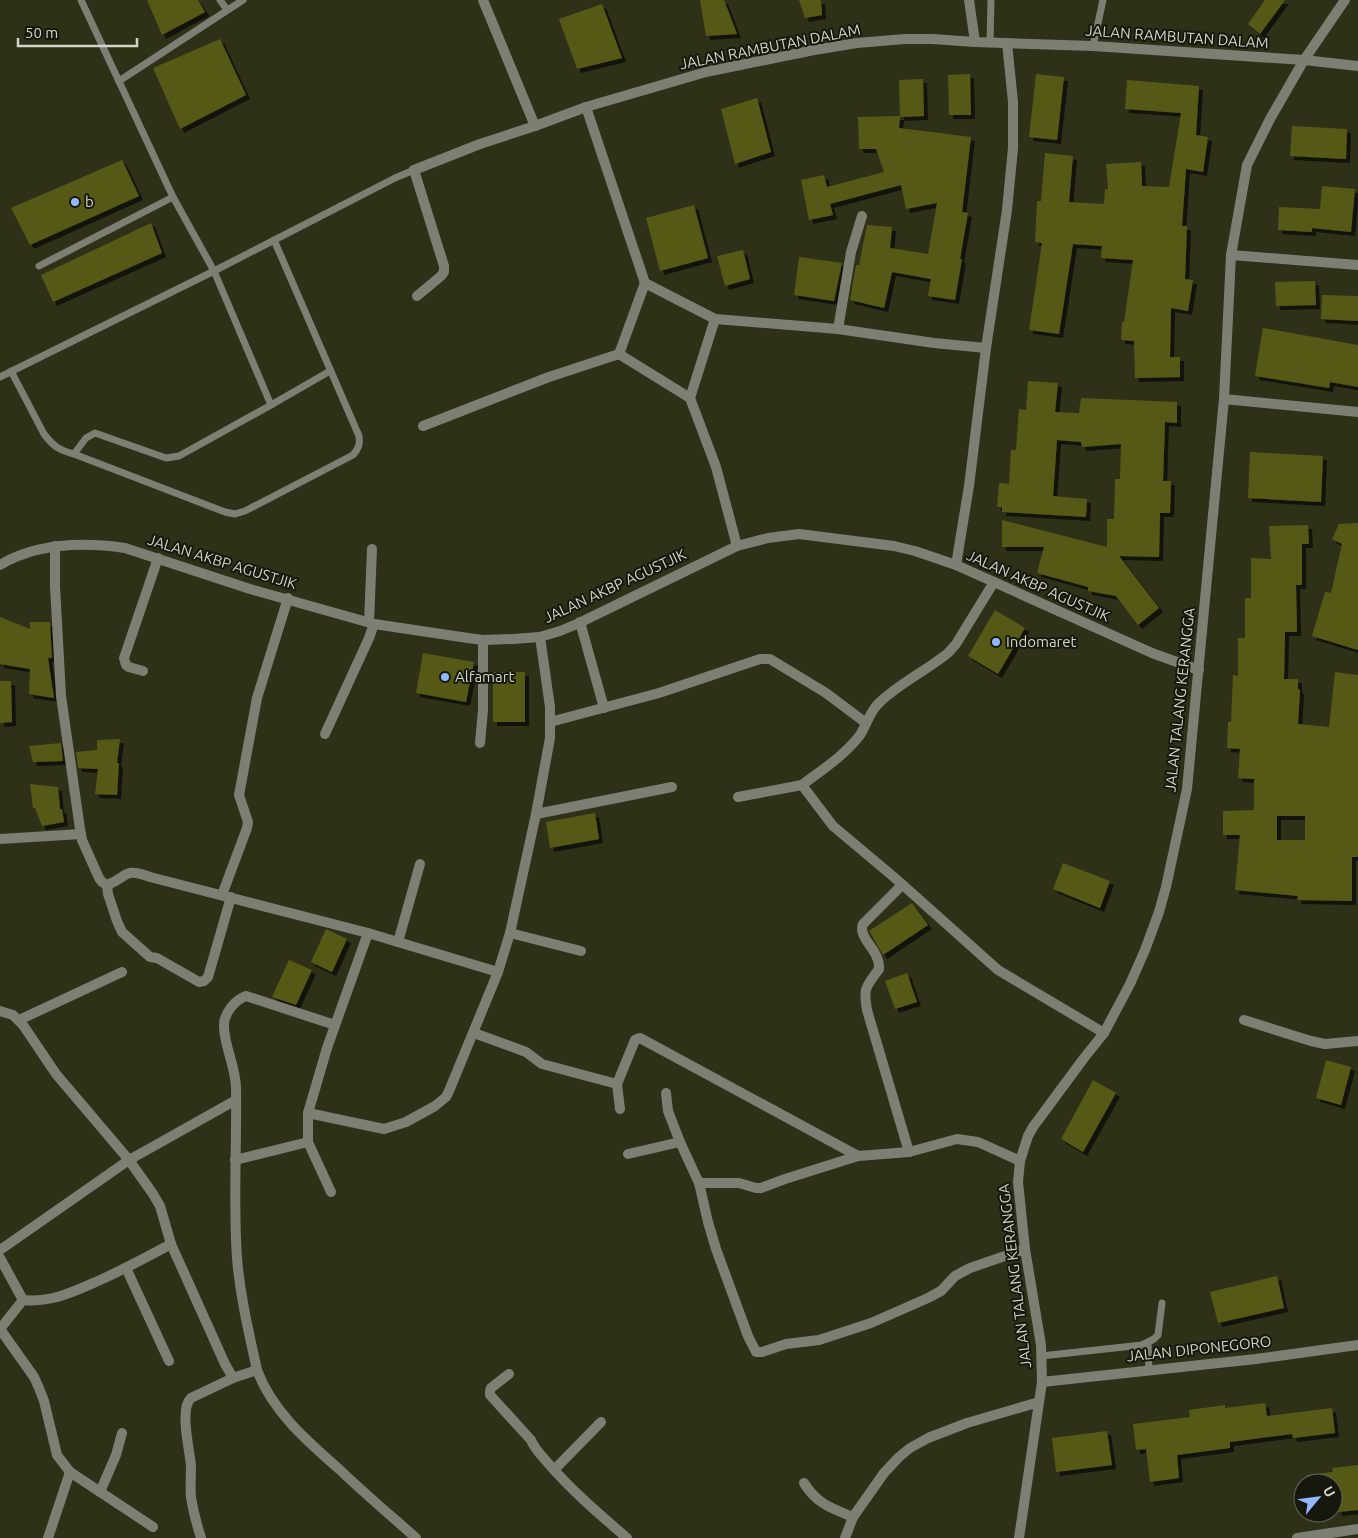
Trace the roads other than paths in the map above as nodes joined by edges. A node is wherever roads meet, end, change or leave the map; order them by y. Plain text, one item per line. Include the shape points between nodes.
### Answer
1 (81, 0) edge
2 (220, 0) edge
3 (243, 0) edge
4 (484, 0) edge
5 (969, 0) edge
6 (992, 0) edge
7 (1103, 0) edge
8 (1345, 0) edge
9 (227, 10) junction
10 (975, 42) junction
11 (990, 42) junction
12 (1007, 42) junction
13 (1093, 46) junction
14 (1304, 60) junction
15 (1358, 66) edge
16 (119, 81) junction
17 (586, 106) junction
18 (535, 126) junction
19 (414, 170) junction
20 (174, 197) junction
21 (862, 216) dead end
22 (274, 240) junction
23 (1231, 255) junction
24 (39, 266) dead end
25 (1358, 266) edge
26 (214, 272) junction
27 (645, 283) junction
28 (416, 296) dead end
29 (714, 319) junction
30 (838, 329) junction
31 (986, 348) junction
32 (619, 354) junction
33 (11, 371) junction
34 (330, 371) junction
35 (0, 377) edge
36 (690, 398) junction
37 (1224, 399) junction
38 (271, 405) junction
39 (1358, 412) edge
40 (423, 426) dead end
41 (74, 454) junction
42 (55, 546) junction
43 (737, 546) junction
44 (372, 549) dead end
45 (158, 558) junction
46 (0, 565) edge
47 (956, 565) junction
48 (994, 582) junction
49 (288, 598) junction
50 (580, 622) junction
51 (371, 623) junction
52 (540, 636) junction
53 (482, 640) junction
54 (1199, 670) junction
55 (143, 671) dead end
56 (604, 708) junction
57 (550, 722) junction
58 (866, 723) junction
59 (325, 734) dead end
60 (480, 742) dead end
61 (802, 785) junction
62 (672, 787) dead end
63 (738, 797) dead end
64 (536, 814) junction
65 (81, 834) junction
66 (0, 839) edge
67 (420, 864) dead end
68 (107, 885) junction
69 (902, 885) junction
70 (226, 896) junction
71 (368, 933) junction
72 (510, 933) junction
73 (398, 942) junction
74 (581, 950) dead end
75 (122, 972) dead end
76 (498, 972) junction
77 (0, 1011) edge
78 (19, 1020) junction
79 (1244, 1020) dead end
80 (335, 1026) junction
81 (474, 1033) junction
82 (1104, 1033) junction
83 (1358, 1041) edge
84 (617, 1084) junction
85 (666, 1093) dead end
86 (236, 1100) junction
87 (620, 1109) dead end
88 (308, 1113) junction
89 (308, 1142) junction
90 (680, 1142) junction
91 (909, 1152) junction
92 (628, 1154) dead end
93 (858, 1156) junction
94 (129, 1160) junction
95 (235, 1160) junction
96 (1020, 1161) junction
97 (699, 1183) junction
98 (331, 1192) dead end
99 (171, 1244) junction
100 (1026, 1249) junction
101 (0, 1250) edge
102 (0, 1258) edge
103 (126, 1268) junction
104 (23, 1300) junction
105 (1162, 1303) dead end
106 (0, 1329) edge
107 (1148, 1343) junction
108 (1358, 1345) edge
109 (1041, 1356) junction
110 (169, 1361) dead end
111 (257, 1370) junction
112 (1150, 1370) junction
113 (509, 1374) dead end
114 (233, 1378) junction
115 (1042, 1386) junction
116 (1039, 1402) junction
117 (601, 1422) dead end
118 (122, 1433) dead end
119 (554, 1470) junction
120 (70, 1472) junction
121 (804, 1483) dead end
122 (100, 1492) junction
123 (853, 1518) junction
124 (153, 1528) dead end
125 (1358, 1529) edge
126 (48, 1538) edge
127 (201, 1538) edge
128 (416, 1538) edge
129 (627, 1538) edge
130 (845, 1538) edge
131 (1019, 1538) edge
132 (1297, 1538) edge

1 - 16 lane
2 - 9 lane
3 - 9 lane
4 - 18 street
5 - 10 street
6 - 11 lane
7 - 13 lane
8 - 14 street, JALAN TALANG KERANGGA
9 - 16 lane
10 - 11 street, JALAN RAMBUTAN DALAM
10 - 17 street, JALAN RAMBUTAN DALAM via 904,39 849,44 706,72
11 - 12 street, JALAN RAMBUTAN DALAM
12 - 13 street, JALAN RAMBUTAN DALAM
12 - 31 street via 1013,102 1013,148
13 - 14 street, JALAN RAMBUTAN DALAM
14 - 15 street, JALAN RAMBUTAN DALAM
14 - 23 street, JALAN TALANG KERANGGA via 1247,165
16 - 20 lane
17 - 18 street, JALAN RAMBUTAN DALAM
17 - 27 street
18 - 19 street, JALAN RAMBUTAN DALAM
19 - 22 lane
19 - 28 street via 444,266 441,276
20 - 24 lane
20 - 26 lane
21 - 30 street via 850,252
22 - 26 lane
22 - 34 lane
23 - 25 street
23 - 37 street, JALAN TALANG KERANGGA
26 - 33 lane
26 - 38 lane
27 - 29 street
27 - 32 street
29 - 30 street
29 - 36 street
30 - 31 street
31 - 47 street
32 - 36 street
32 - 40 street via 549,377
33 - 35 lane
33 - 41 lane via 50,442 61,451
34 - 38 lane
34 - 41 lane via 359,436 359,447 353,455 245,512 225,512
36 - 43 street via 716,467
37 - 39 street
37 - 54 street, JALAN TALANG KERANGGA
38 - 41 lane via 172,458 95,433 86,438
42 - 45 street, JALAN AKBP AGUSTJIK via 107,545
42 - 46 street, JALAN AKBP AGUSTJIK via 12,557
42 - 65 street via 61,696
43 - 47 street, JALAN AKBP AGUSTJIK via 798,534 894,546
43 - 50 street, JALAN AKBP AGUSTJIK
44 - 51 street
45 - 49 street, JALAN AKBP AGUSTJIK
45 - 55 street via 124,658 129,667
47 - 48 street, JALAN AKBP AGUSTJIK
48 - 54 street, JALAN AKBP AGUSTJIK via 1152,654
48 - 58 street via 948,653 882,700
49 - 51 street, JALAN AKBP AGUSTJIK
49 - 70 street via 257,698 238,795 248,828
50 - 52 street, JALAN AKBP AGUSTJIK
50 - 56 street
51 - 53 street, JALAN AKBP AGUSTJIK
51 - 59 street via 369,638
52 - 53 street, JALAN AKBP AGUSTJIK
52 - 57 street
53 - 60 street
54 - 82 street, JALAN TALANG KERANGGA via 1187,789 1166,887 1145,950
56 - 57 street
56 - 58 street via 766,658 799,676
57 - 64 street
58 - 61 street via 840,756
61 - 63 street
61 - 69 street via 833,826
62 - 64 street
64 - 72 street
65 - 66 street
65 - 68 street via 99,878
67 - 73 street
68 - 70 street via 137,872
68 - 70 street via 122,932 150,957 199,982 208,977
69 - 82 street via 998,970
69 - 91 street via 861,928 879,965 865,988 868,1010
70 - 71 street
71 - 73 street
71 - 80 street
72 - 74 street
72 - 76 street
73 - 76 street
75 - 78 street
76 - 81 street
77 - 78 street
78 - 94 street via 56,1074
79 - 83 street via 1325,1044
80 - 86 street via 246,996 240,999 229,1010 224,1023
80 - 88 street
81 - 84 street via 526,1052 542,1064
81 - 88 street via 446,1097 406,1122 380,1130
82 - 96 street, JALAN TALANG KERANGGA via 1033,1128
84 - 87 street
84 - 93 street via 635,1040 640,1038
85 - 90 street via 668,1111
86 - 94 street
86 - 95 street
88 - 89 street
89 - 95 street
89 - 98 street
90 - 92 street
90 - 97 street
91 - 93 street
91 - 96 street via 957,1139 978,1142
93 - 97 street via 761,1188 739,1183
94 - 99 street via 160,1206
94 - 101 street
95 - 111 street via 237,1258
96 - 100 street, JALAN TALANG KERANGGA via 1018,1182
97 - 100 street via 708,1222 756,1352 818,1340 871,1322 942,1291 955,1276 970,1268
99 - 103 street
99 - 114 street
100 - 109 street, JALAN TALANG KERANGGA
102 - 104 street
103 - 104 street via 64,1296
103 - 110 street
104 - 106 street
105 - 107 lane via 1158,1335
106 - 120 street via 34,1377 46,1406 57,1455
107 - 109 lane
107 - 112 lane
108 - 112 street, JALAN DIPONEGORO
109 - 115 street, JALAN TALANG KERANGGA
111 - 114 street
111 - 128 street via 267,1393 286,1418
112 - 115 street, JALAN DIPONEGORO
113 - 119 street via 491,1388 490,1394
114 - 127 street via 191,1398 186,1405 191,1497
115 - 116 street, JALAN TALANG KERANGGA
116 - 123 street via 967,1423 918,1442 884,1473
116 - 131 street, JALAN TALANG KERANGGA
117 - 119 street
118 - 122 street
119 - 129 street
120 - 122 street
120 - 126 street
121 - 123 street via 811,1494 826,1506
122 - 124 street
123 - 130 street
125 - 132 street

